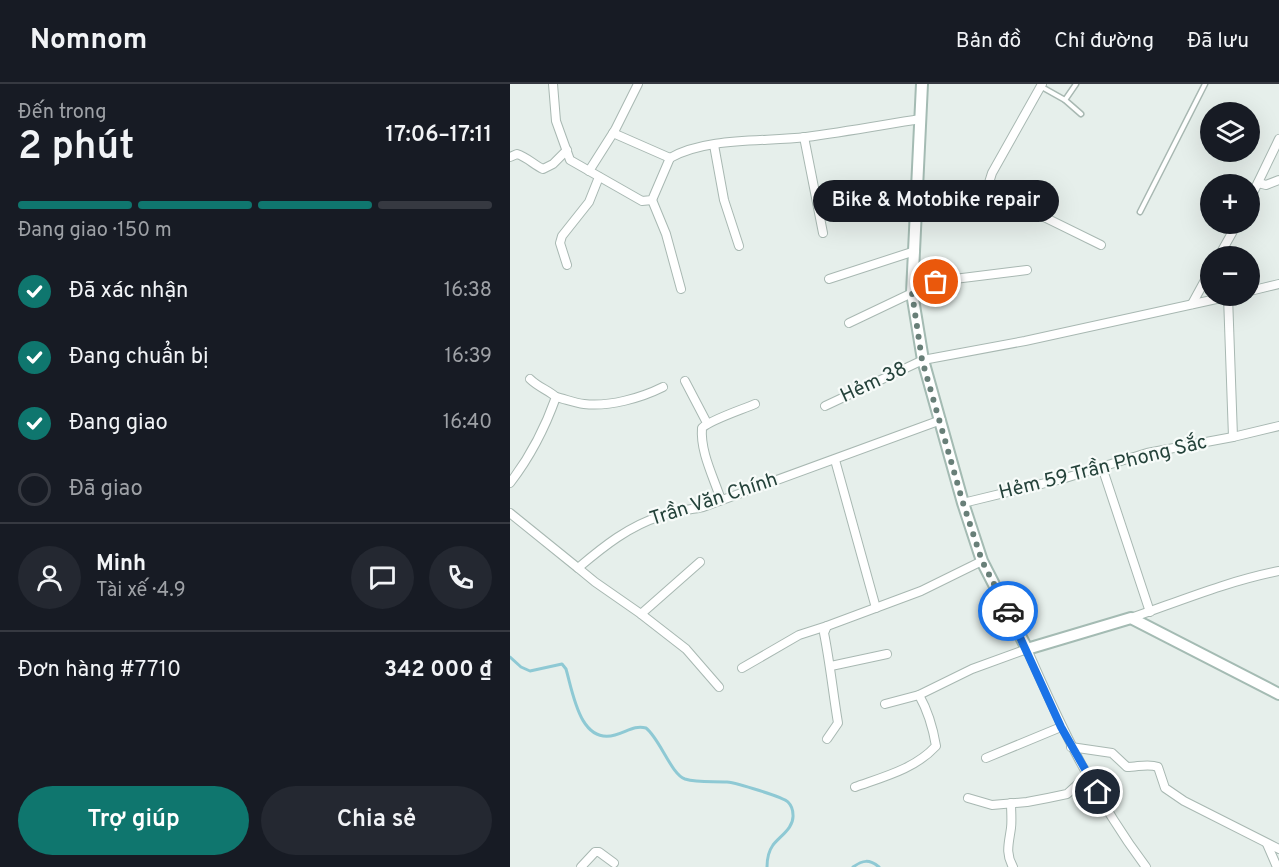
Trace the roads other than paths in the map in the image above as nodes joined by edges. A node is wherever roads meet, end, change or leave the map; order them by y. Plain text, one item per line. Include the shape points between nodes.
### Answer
1 (553, 84) edge
2 (638, 84) edge
3 (922, 84) edge
4 (1076, 84) edge
5 (1205, 84) edge
6 (1041, 85) edge
7 (1065, 100) junction
8 (1081, 114) dead end
9 (920, 118) junction
10 (613, 133) junction
11 (804, 137) junction
12 (1279, 139) edge
13 (714, 145) junction
14 (567, 150) junction
15 (510, 157) edge
16 (670, 158) junction
17 (589, 171) junction
18 (599, 177) junction
19 (1260, 179) edge
20 (1279, 180) edge
21 (1260, 183) edge
22 (987, 189) junction
23 (652, 200) junction
24 (917, 200) junction
25 (1140, 212) dead end
26 (824, 233) dead end
27 (1101, 245) dead end
28 (739, 246) dead end
29 (915, 251) junction
30 (567, 265) dead end
31 (1027, 270) dead end
32 (829, 279) dead end
33 (1279, 284) edge
34 (681, 289) dead end
35 (913, 289) junction
36 (1200, 289) edge
37 (1260, 289) edge
38 (1200, 302) edge
39 (1192, 304) junction
40 (1229, 306) edge
41 (849, 323) dead end
42 (922, 360) junction
43 (530, 380) dead end
44 (685, 381) dead end
45 (663, 387) dead end
46 (556, 397) junction
47 (755, 404) dead end
48 (825, 406) dead end
49 (941, 420) junction
50 (707, 423) junction
51 (1279, 426) edge
52 (1233, 437) junction
53 (835, 460) junction
54 (1102, 466) junction
55 (510, 483) edge
56 (721, 500) junction
57 (963, 503) junction
58 (510, 513) edge
59 (982, 561) junction
60 (700, 562) dead end
61 (578, 568) junction
62 (1279, 571) edge
63 (876, 608) junction
64 (1150, 612) junction
65 (641, 614) junction
66 (1131, 618) junction
67 (827, 626) junction
68 (1027, 649) junction
69 (887, 654) dead end
70 (831, 666) junction
71 (742, 668) dead end
72 (719, 687) dead end
73 (1279, 694) edge
74 (919, 695) junction
75 (885, 704) dead end
76 (1061, 727) junction
77 (827, 739) dead end
78 (1071, 747) junction
79 (986, 758) dead end
80 (1088, 775) junction
81 (855, 787) dead end
82 (968, 798) dead end
83 (1011, 803) junction
84 (1267, 844) junction
85 (1279, 849) edge
86 (614, 863) dead end
87 (581, 867) edge
88 (1013, 867) edge
89 (1146, 867) edge
90 (1277, 867) edge

1 - 14 street via 556,121
2 - 10 street
3 - 9 street
4 - 7 lane
5 - 25 lane
6 - 7 lane
6 - 22 street
7 - 8 lane
9 - 11 street
9 - 24 street
10 - 16 street
10 - 17 street
11 - 13 street
11 - 26 street
12 - 19 street
13 - 16 street via 682,151
13 - 28 street via 724,200
14 - 15 street via 543,169 524,156
14 - 17 street via 570,160
16 - 23 street
17 - 18 street
18 - 23 street via 642,201
18 - 30 street via 588,202 562,236 560,243
20 - 21 street
22 - 24 street
22 - 27 street
23 - 34 street
24 - 29 street
29 - 32 street
29 - 35 street
31 - 35 street
33 - 37 street
35 - 41 street
35 - 42 street
36 - 39 street
38 - 39 street, Hẻm 38
39 - 42 street, Hẻm 38
40 - 52 street
42 - 48 street, Hẻm 38
42 - 49 street
43 - 46 street
44 - 50 street
45 - 46 street via 613,402 585,405
46 - 55 street via 532,451
47 - 50 street
49 - 53 street, Trần Văn Chính
49 - 57 street
50 - 56 street via 701,435
51 - 52 street, Hẻm 59 Trần Phong Sắc
52 - 54 street, Hẻm 59 Trần Phong Sắc
53 - 56 street, Trần Văn Chính
53 - 63 street
54 - 57 street, Hẻm 59 Trần Phong Sắc
54 - 64 street
56 - 61 street, Trần Văn Chính via 643,523 617,537
57 - 59 street
58 - 61 street
59 - 63 street
59 - 68 street
60 - 65 street
61 - 65 street
62 - 64 street via 1212,589
63 - 67 street
64 - 66 street
65 - 72 street via 686,649
66 - 68 street
66 - 73 street
67 - 70 street via 824,633
67 - 71 street via 799,635
68 - 74 street via 972,669
68 - 76 street
69 - 70 street
70 - 77 street via 838,723
74 - 75 street
74 - 81 street via 936,746 915,764
76 - 78 street
76 - 79 street
78 - 80 street
78 - 84 street via 1112,753 1127,766 1158,767 1165,788
80 - 83 street via 1066,794
80 - 89 street
82 - 83 street via 992,805
83 - 88 street via 1007,842
84 - 85 street
84 - 90 street
86 - 87 street via 595,852

